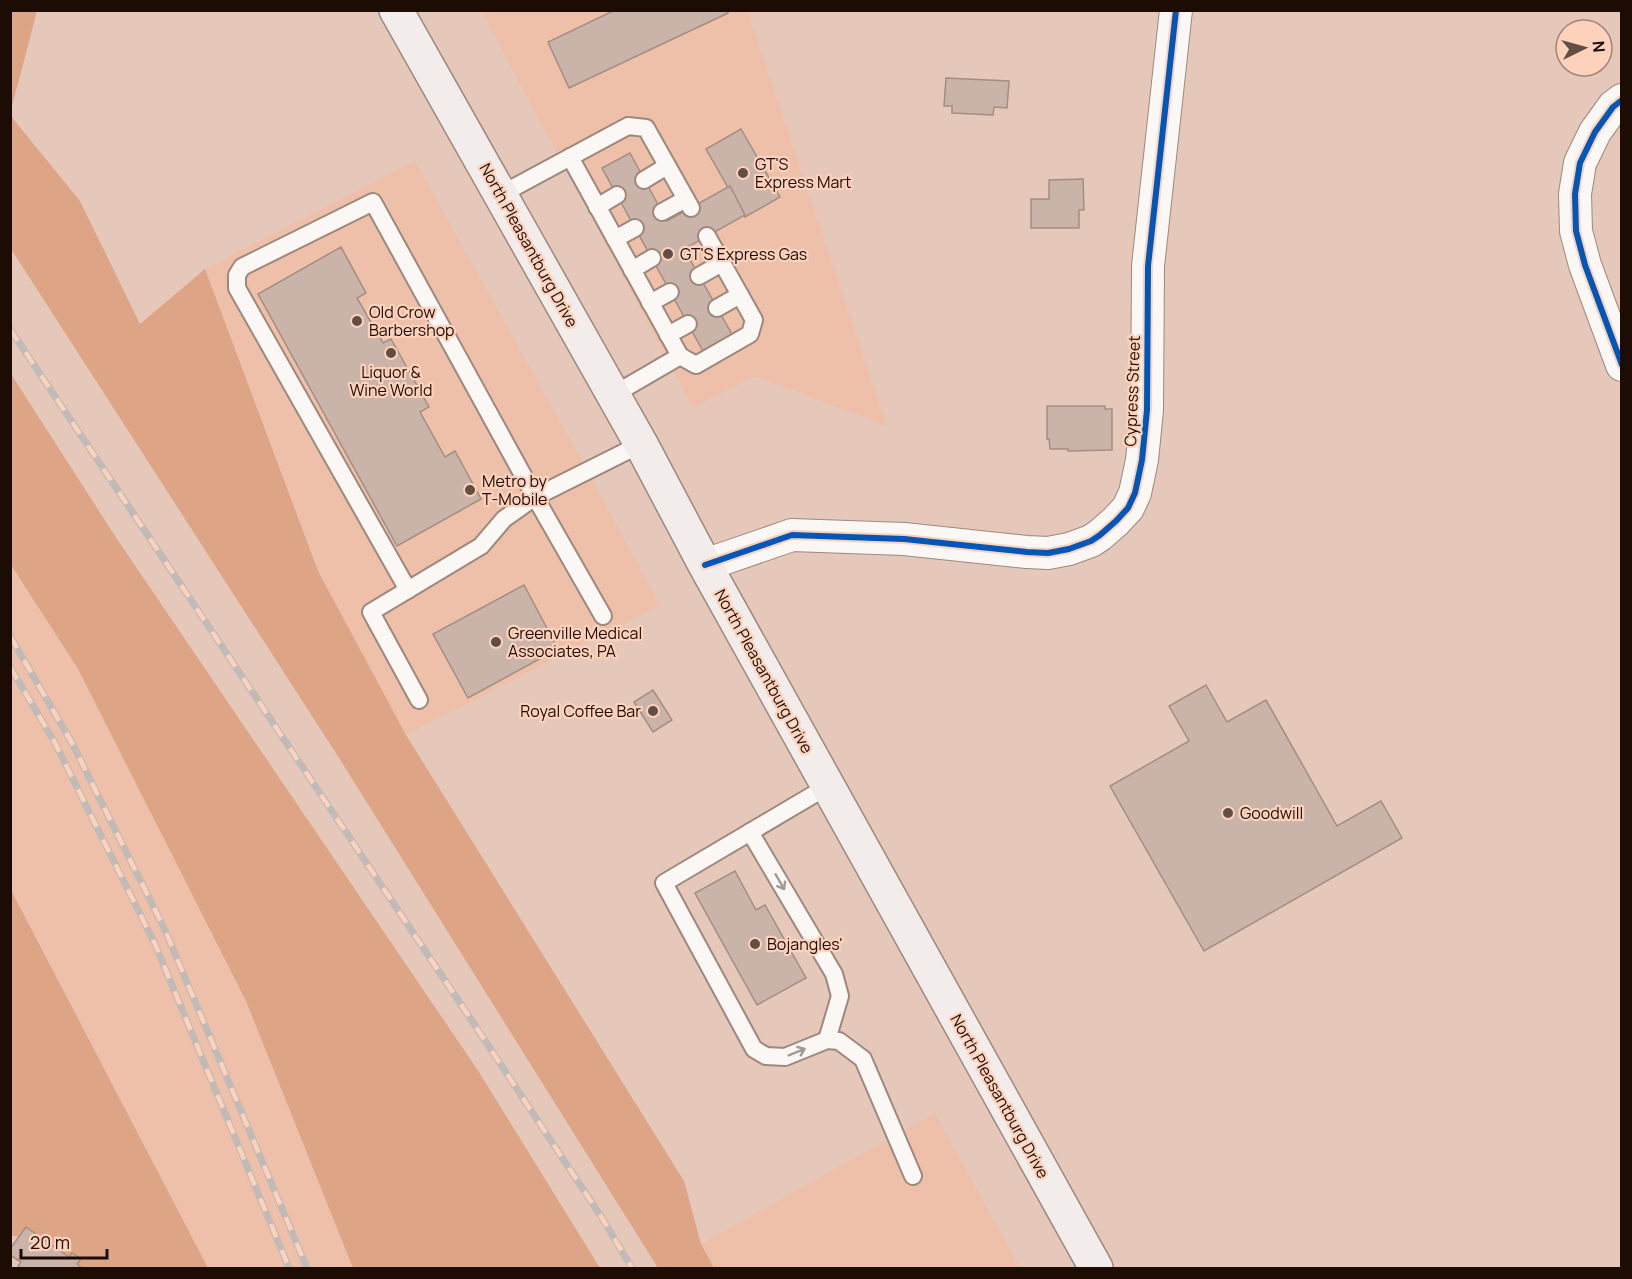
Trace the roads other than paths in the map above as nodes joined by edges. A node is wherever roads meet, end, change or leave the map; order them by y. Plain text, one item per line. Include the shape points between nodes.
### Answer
1 (396, 10) edge
2 (1176, 10) edge
3 (1622, 100) edge
4 (570, 157) junction
5 (668, 166) junction
6 (644, 180) dead end
7 (500, 195) junction
8 (617, 195) dead end
9 (597, 207) junction
10 (662, 212) dead end
11 (635, 228) dead end
12 (707, 236) dead end
13 (615, 239) junction
14 (652, 258) dead end
15 (722, 263) junction
16 (632, 270) junction
17 (699, 276) dead end
18 (670, 292) dead end
19 (740, 295) junction
20 (650, 303) junction
21 (717, 308) dead end
22 (688, 324) dead end
23 (668, 335) junction
24 (680, 356) junction
25 (1622, 365) edge
26 (613, 395) junction
27 (641, 444) junction
28 (535, 497) junction
29 (705, 565) junction
30 (408, 590) junction
31 (603, 616) dead end
32 (419, 700) dead end
33 (828, 786) junction
34 (750, 832) junction
35 (827, 1040) junction
36 (913, 1176) dead end
37 (1096, 1269) edge

1 - 7 main road, North Pleasantburg Drive
2 - 29 street, Cypress Street via 1148,266 1147,410 1142,460 1128,508 1091,541 1048,553 904,539 792,535
3 - 25 street via 1594,132 1580,163 1575,194 1576,231 1585,265
4 - 5 lane via 628,126 646,128
4 - 7 lane
4 - 9 lane
5 - 6 lane
5 - 10 lane via 688,203
7 - 26 main road, North Pleasantburg Drive
8 - 9 lane
9 - 13 lane
11 - 13 lane
12 - 15 lane
13 - 16 lane
14 - 16 lane
15 - 17 lane
15 - 19 lane
16 - 20 lane
18 - 20 lane
19 - 21 lane
19 - 24 lane via 754,320 750,334 696,364
20 - 23 lane
22 - 23 lane
23 - 24 lane
24 - 26 lane
26 - 27 main road, North Pleasantburg Drive
27 - 28 lane
27 - 29 main road, North Pleasantburg Drive
28 - 30 lane via 504,519 481,546
28 - 30 lane via 373,202 242,267 237,275 237,288
28 - 31 lane
29 - 33 main road, North Pleasantburg Drive
30 - 32 lane via 371,612
33 - 34 lane
33 - 37 main road, North Pleasantburg Drive
34 -> 35 lane via 834,974 840,996
34 -> 35 lane via 664,883 754,1049 766,1056 785,1057
35 - 36 lane via 839,1041 862,1059

